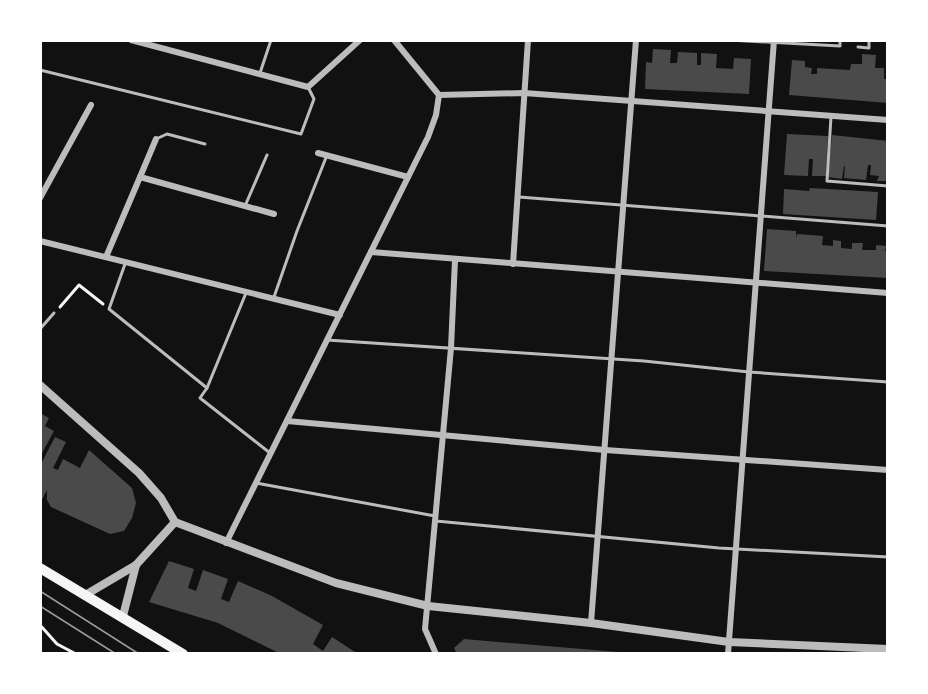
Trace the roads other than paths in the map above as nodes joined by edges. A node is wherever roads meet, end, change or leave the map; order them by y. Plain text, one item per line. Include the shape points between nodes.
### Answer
1 (131, 40) edge
2 (271, 40) edge
3 (360, 40) edge
4 (394, 40) edge
5 (528, 40) edge
6 (636, 40) edge
7 (729, 40) edge
8 (840, 40) edge
9 (869, 40) edge
10 (773, 42) edge
11 (858, 47) dead end
12 (40, 70) edge
13 (260, 74) junction
14 (308, 87) junction
15 (524, 93) junction
16 (439, 95) junction
17 (630, 101) junction
18 (91, 105) dead end
19 (769, 110) junction
20 (831, 116) junction
21 (888, 120) edge
22 (156, 139) joint
23 (205, 144) dead end
24 (318, 153) dead end
25 (267, 154) dead end
26 (327, 155) junction
27 (140, 177) junction
28 (408, 177) junction
29 (888, 186) edge
30 (519, 197) junction
31 (40, 198) edge
32 (245, 206) junction
33 (623, 207) junction
34 (274, 214) dead end
35 (760, 216) junction
36 (888, 226) edge
37 (40, 241) edge
38 (371, 252) junction
39 (106, 257) junction
40 (455, 260) junction
41 (125, 262) junction
42 (513, 264) junction
43 (619, 273) junction
44 (756, 283) junction
45 (247, 292) junction
46 (888, 293) edge
47 (273, 299) junction
48 (54, 313) road end
49 (340, 315) junction
50 (40, 328) edge
51 (327, 340) junction
52 (451, 348) junction
53 (611, 359) junction
54 (749, 372) junction
55 (888, 382) edge
56 (40, 385) edge
57 (207, 388) junction
58 (287, 421) junction
59 (442, 436) junction
60 (605, 450) junction
61 (271, 454) junction
62 (743, 459) junction
63 (888, 470) edge
64 (256, 483) junction
65 (437, 519) junction
66 (175, 522) junction
67 (598, 537) junction
68 (226, 543) junction
69 (736, 549) junction
70 (888, 557) edge
71 (136, 565) junction
72 (40, 568) edge
73 (87, 594) junction
74 (428, 606) junction
75 (123, 616) junction
76 (591, 623) junction
77 (729, 642) junction
78 (888, 649) edge
79 (183, 654) edge
80 (436, 654) edge
81 (728, 654) edge

1 - 13 street
2 - 13 lane
3 - 14 street
4 - 16 street
5 - 15 street
6 - 17 street
7 - 10 lane
8 - 10 lane via 841,46
9 - 11 lane via 868,48
10 - 19 street
12 - 14 lane via 301,134 314,99
13 - 14 street
15 - 16 street
15 - 17 street
15 - 30 street
16 - 28 street via 428,137
17 - 19 street
17 - 33 street
18 - 31 street
19 - 20 street
19 - 35 street
20 - 21 street
20 - 29 lane via 827,181
22 - 23 lane via 167,134
22 - 27 street
24 - 26 street
25 - 32 lane
26 - 28 street
26 - 47 lane
27 - 32 street
27 - 39 street
28 - 38 street
30 - 33 lane
30 - 42 street
32 - 34 street
33 - 35 lane
33 - 43 street
35 - 36 lane
35 - 44 street
37 - 39 street
38 - 40 street
38 - 49 street
39 - 41 street
40 - 42 street
40 - 52 street
41 - 45 street
41 - 57 lane via 109,309
42 - 43 street
43 - 44 street
43 - 53 street
44 - 46 street
44 - 54 street
45 - 47 street
45 - 57 lane
47 - 49 street
48 - 50 lane
49 - 51 street
51 - 52 lane
51 - 58 street
52 - 53 lane
52 - 59 street
53 - 54 lane
53 - 60 street
54 - 55 lane
54 - 62 street
56 - 66 street via 139,473
57 - 61 lane via 200,398
58 - 59 street
58 - 61 street
59 - 60 street
59 - 65 street
60 - 62 street
60 - 67 street
61 - 64 street
62 - 63 street
62 - 69 street
64 - 65 lane
64 - 68 street
65 - 67 lane
65 - 74 street
66 - 68 street
66 - 71 street
67 - 69 lane
67 - 76 street
68 - 74 street via 336,583
69 - 70 lane
69 - 77 street
71 - 73 street
71 - 75 street
72 - 73 main road
73 - 75 main road
74 - 76 street
74 - 80 street via 425,629
75 - 79 main road
76 - 77 street
77 - 78 street
77 - 81 street

